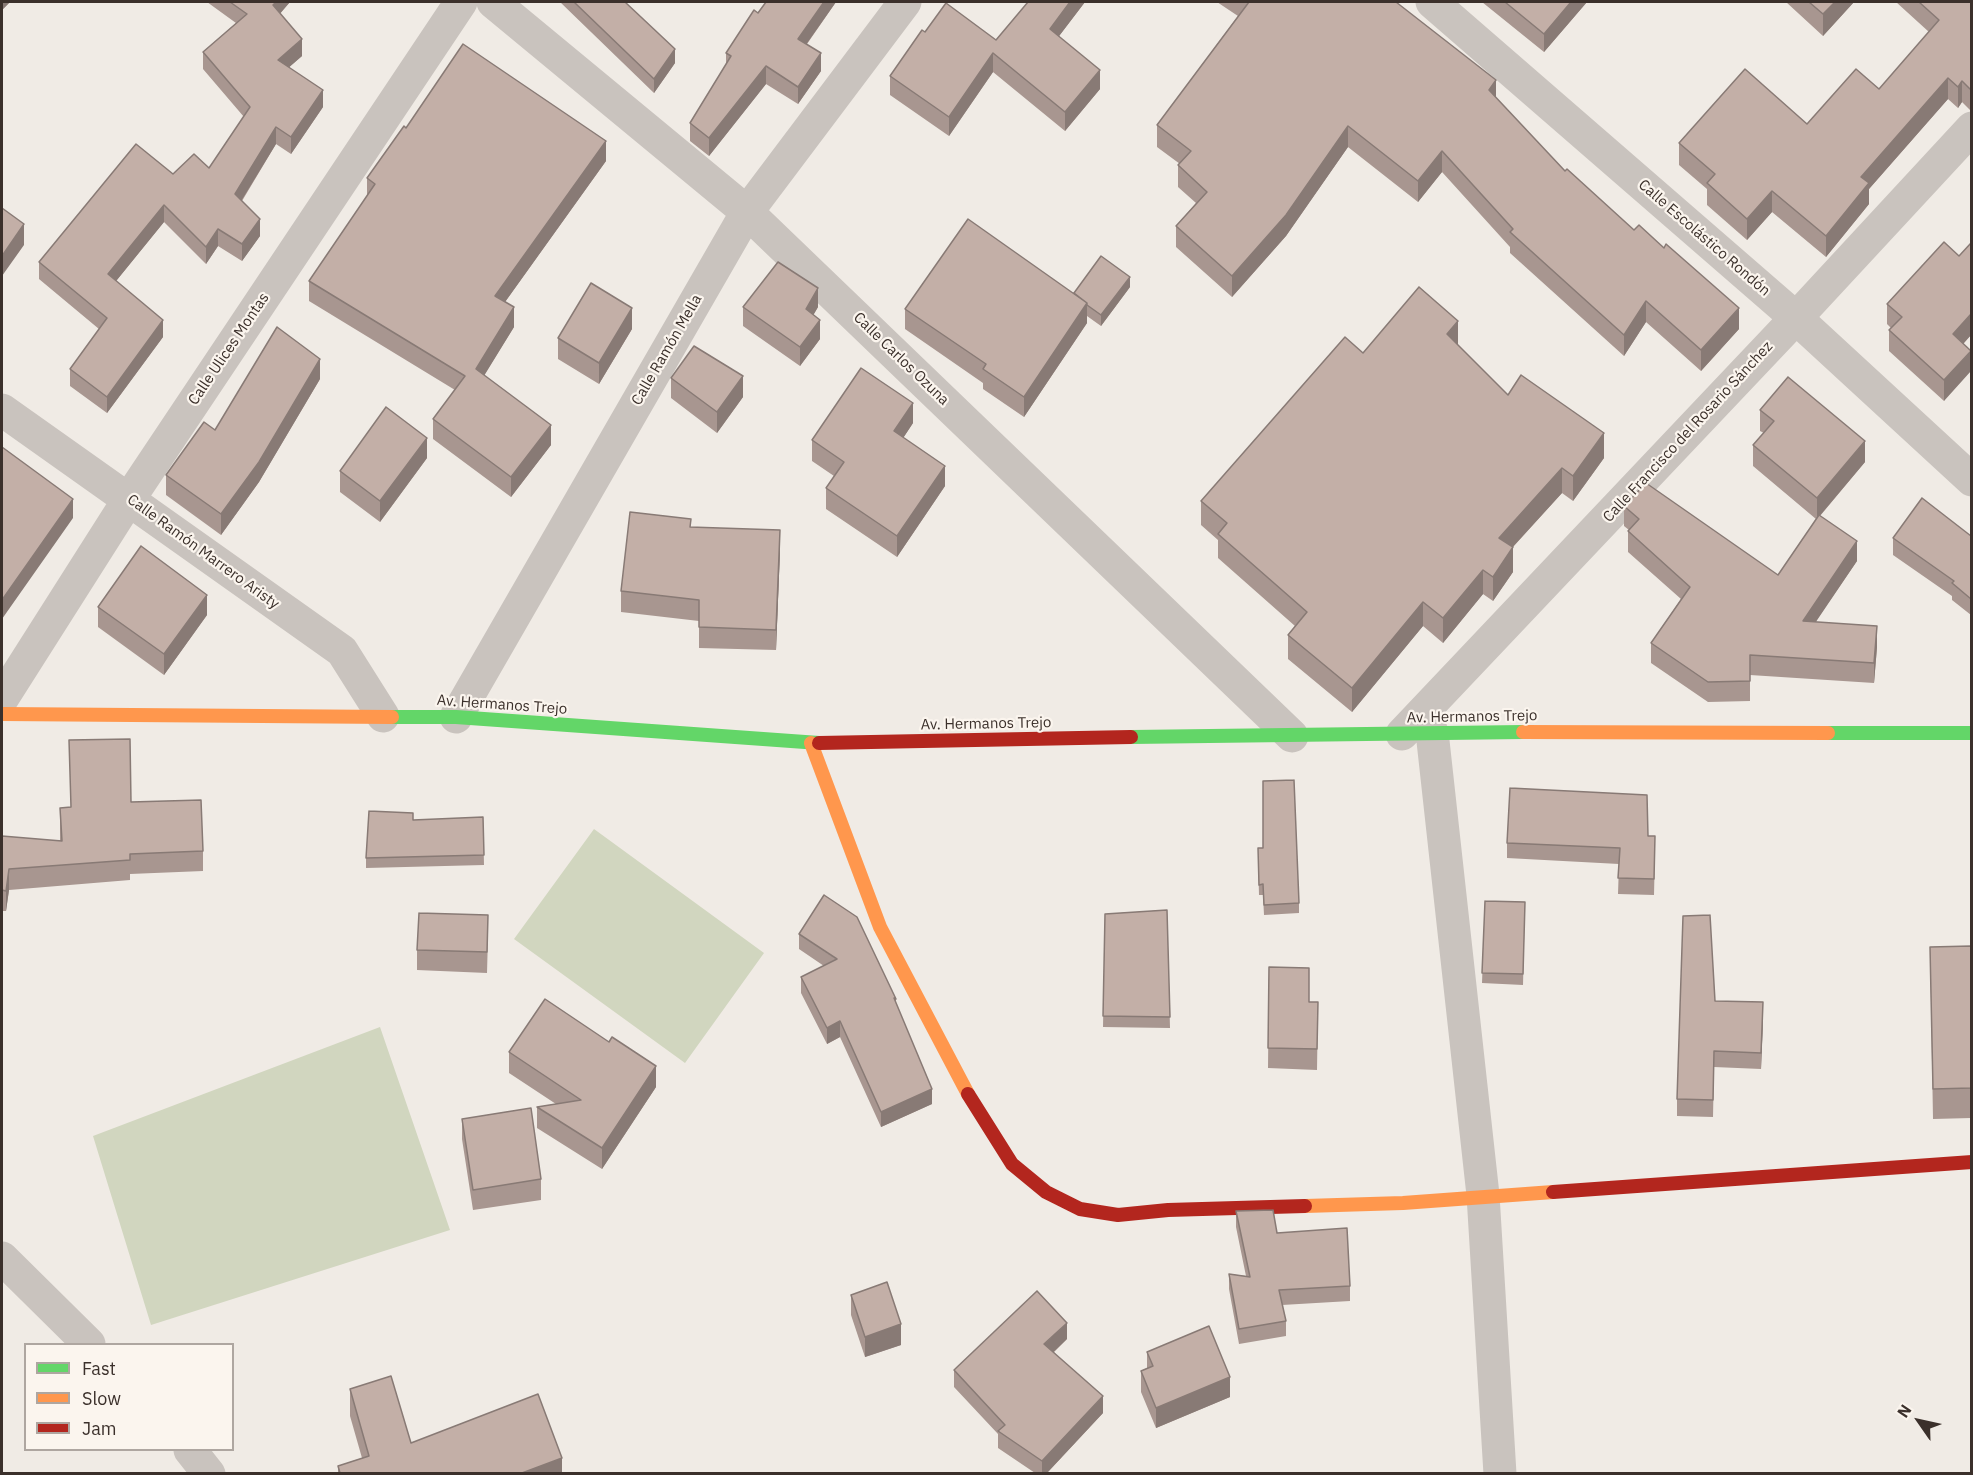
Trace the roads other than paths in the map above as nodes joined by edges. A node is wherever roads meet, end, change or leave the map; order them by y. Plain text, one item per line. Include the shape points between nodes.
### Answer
1 (461, 2) edge
2 (493, 2) edge
3 (905, 2) edge
4 (1432, 2) edge
5 (1971, 128) edge
6 (747, 212) junction
7 (1796, 318) junction
8 (2, 410) edge
9 (1971, 480) edge
10 (129, 500) junction
11 (2, 699) edge
12 (2, 714) edge
13 (383, 716) junction
14 (456, 717) junction
15 (1417, 733) junction
16 (1971, 733) edge
17 (1292, 735) junction
18 (811, 743) junction
19 (1971, 1162) edge
20 (1483, 1195) junction
21 (2, 1258) edge
22 (88, 1343) edge
23 (192, 1451) edge
24 (209, 1473) edge
25 (1500, 1473) edge

1 - 10 street, Calle Ulices Montas
2 - 6 street, Calle Carlos Ozuna
3 - 6 street, Calle Ramón Mella
4 - 7 street, Calle Escolástico Rondón
5 - 7 street, Calle Francisco del Rosario Sánchez
6 - 14 street, Calle Ramón Mella
6 - 17 street, Calle Carlos Ozuna
7 - 9 street, Calle Escolástico Rondón
7 - 15 street, Calle Francisco del Rosario Sánchez
8 - 10 street, Calle Ramón Marrero Aristy
10 - 11 street, Calle Ulices Montas
10 - 13 street, Calle Ramón Marrero Aristy via 342,651
12 - 13 main road, Av. Hermanos Trejo
13 - 14 main road, Av. Hermanos Trejo
14 - 18 main road, Av. Hermanos Trejo
15 - 16 main road, Av. Hermanos Trejo
15 - 17 main road, Av. Hermanos Trejo
15 - 20 street
17 - 18 main road, Av. Hermanos Trejo
18 - 20 main road via 879,927 954,1072 1012,1164 1046,1192 1080,1209 1118,1215 1403,1203
19 - 20 main road
20 - 25 street
21 - 22 street
23 - 24 street

